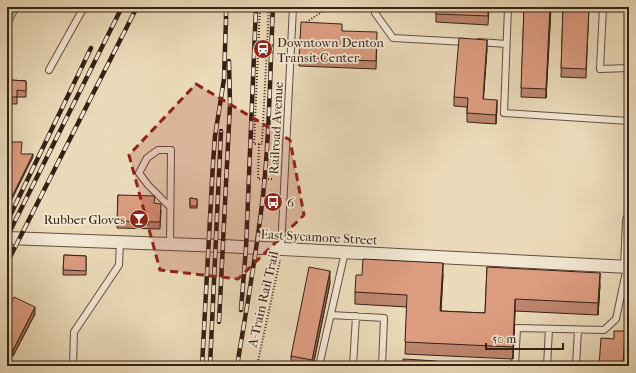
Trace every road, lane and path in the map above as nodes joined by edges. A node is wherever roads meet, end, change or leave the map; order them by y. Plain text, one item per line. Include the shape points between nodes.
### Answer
1 (84, 7) edge
2 (260, 7) edge
3 (269, 7) edge
4 (293, 7) edge
5 (379, 7) edge
6 (508, 7) edge
7 (603, 7) edge
8 (323, 10) dead end
9 (300, 27) edge
10 (258, 44) junction
11 (506, 44) junction
12 (267, 45) junction
13 (629, 68) edge
14 (49, 70) dead end
15 (629, 121) edge
16 (259, 144) junction
17 (273, 179) dead end
18 (170, 207) junction
19 (629, 220) edge
20 (7, 238) edge
21 (120, 242) junction
22 (170, 244) junction
23 (282, 249) junction
24 (345, 252) junction
25 (628, 267) edge
26 (331, 315) junction
27 (356, 316) junction
28 (549, 329) junction
29 (578, 330) junction
30 (73, 366) edge
31 (257, 366) edge
32 (319, 366) edge
33 (353, 366) edge
34 (382, 366) edge
35 (515, 366) edge
36 (547, 366) edge
37 (576, 366) edge

1 - 14 lane
2 - 10 path
3 - 12 path
4 - 23 lane, Railroad Avenue
5 - 11 lane via 375,13 393,38
6 - 11 lane
7 - 13 lane via 600,69
8 - 9 path
10 - 12 path
10 - 16 path via 254,144
11 - 15 lane via 504,113
12 - 16 path via 262,144
16 - 17 path via 258,179
18 - 18 lane via 170,150 158,150 147,158 139,173
18 - 22 lane
19 - 25 street
20 - 21 street, East Sycamore Street
21 - 22 street, East Sycamore Street
21 - 30 lane via 119,265 74,332
22 - 23 street, East Sycamore Street
23 - 24 street, East Sycamore Street
23 - 31 path, A-Train Rail Trail
24 - 25 street, East Sycamore Street
24 - 26 lane
25 - 29 lane via 616,319 604,330
26 - 27 lane
26 - 32 lane
27 - 33 lane
27 - 34 lane via 384,318
28 - 29 lane
28 - 35 lane via 518,328
28 - 36 lane
29 - 37 lane

